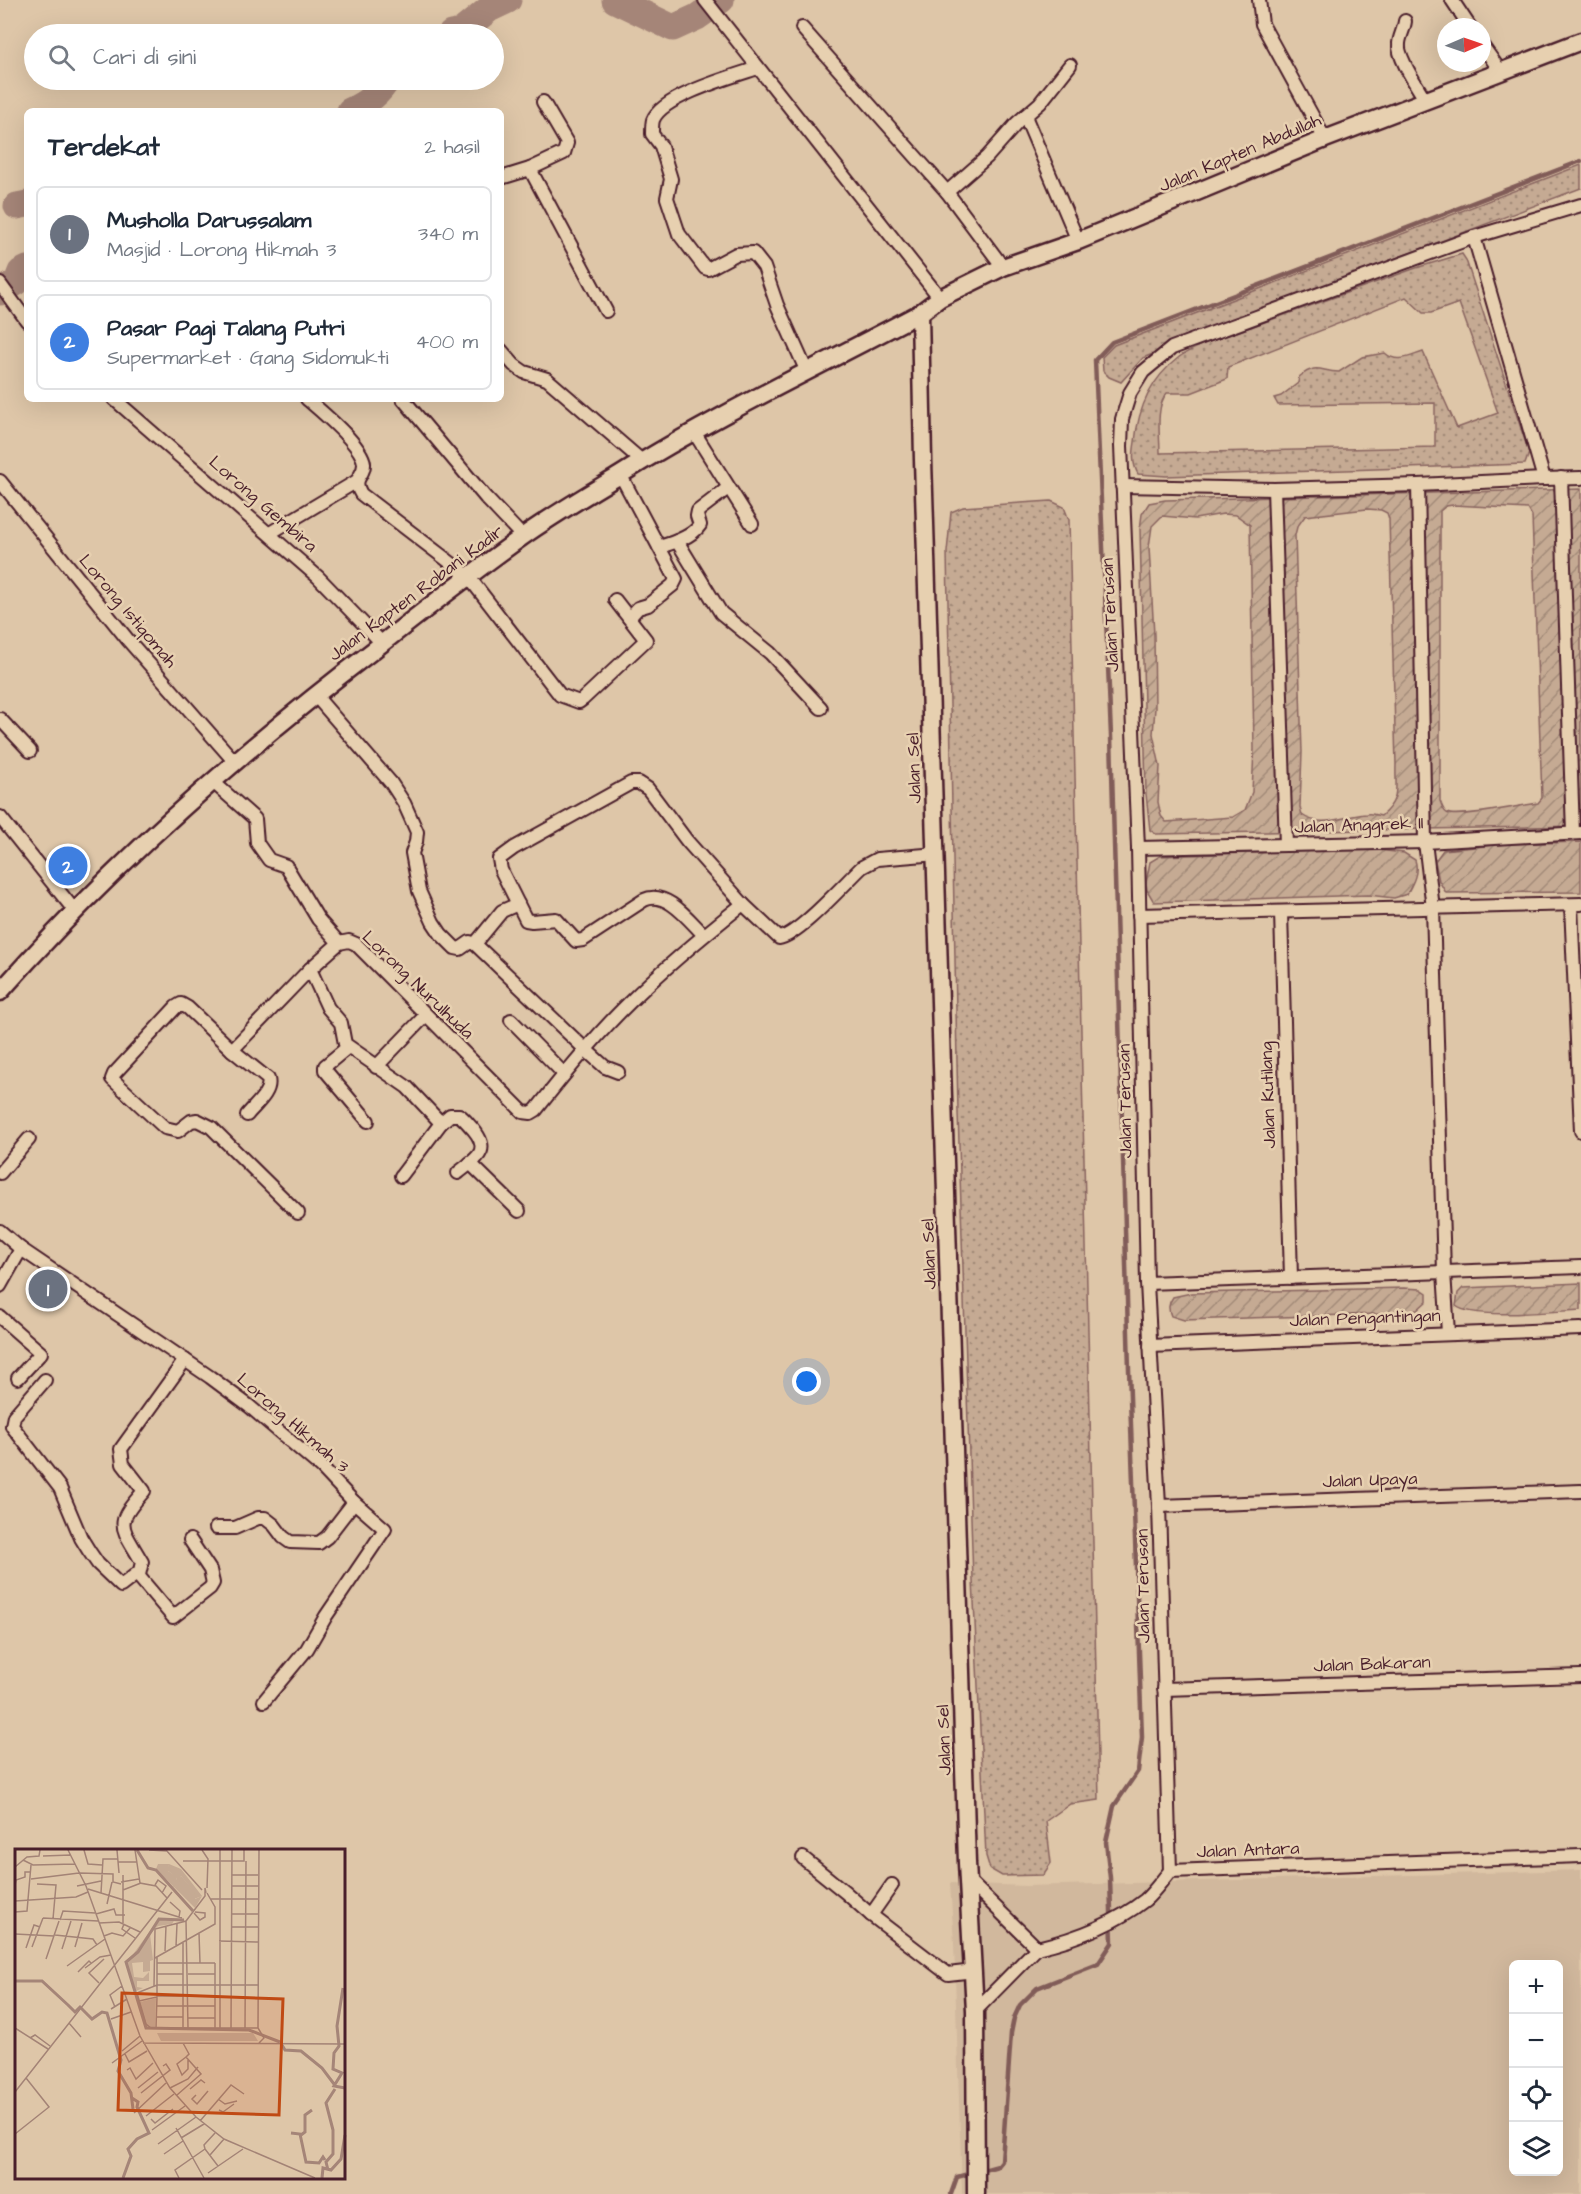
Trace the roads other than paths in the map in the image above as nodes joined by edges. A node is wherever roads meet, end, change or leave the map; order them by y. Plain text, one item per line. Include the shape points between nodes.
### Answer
1 (705, 0) edge
2 (1258, 0) edge
3 (1452, 0) edge
4 (1464, 18) edge
5 (1405, 21) dead end
6 (802, 28) dead end
7 (1581, 41) edge
8 (1491, 58) edge
9 (1070, 65) dead end
10 (758, 68) junction
11 (1501, 72) junction
12 (1426, 101) junction
13 (543, 102) dead end
14 (1025, 116) junction
15 (1325, 139) junction
16 (530, 169) junction
17 (504, 177) edge
18 (947, 192) junction
19 (1581, 205) edge
20 (1474, 237) junction
21 (1078, 241) junction
22 (1003, 267) junction
23 (2, 288) edge
24 (940, 298) junction
25 (606, 311) dead end
26 (920, 313) junction
27 (24, 317) edge
28 (504, 353) edge
29 (807, 372) junction
30 (117, 402) edge
31 (311, 402) edge
32 (406, 402) edge
33 (694, 432) junction
34 (642, 461) junction
35 (620, 474) junction
36 (1544, 478) junction
37 (1561, 478) junction
38 (1581, 478) edge
39 (0, 481) edge
40 (357, 481) junction
41 (1418, 485) junction
42 (1122, 486) junction
43 (728, 488) junction
44 (1274, 489) junction
45 (752, 524) dead end
46 (270, 534) junction
47 (523, 537) junction
48 (677, 541) junction
49 (659, 547) junction
50 (692, 566) junction
51 (468, 576) junction
52 (674, 577) junction
53 (615, 600) dead end
54 (629, 618) junction
55 (382, 643) junction
56 (315, 695) junction
57 (821, 708) dead end
58 (0, 719) edge
59 (30, 751) dead end
60 (234, 761) junction
61 (212, 781) junction
62 (0, 817) edge
63 (1577, 833) edge
64 (1425, 842) junction
65 (1286, 845) junction
66 (1138, 848) junction
67 (937, 854) junction
68 (743, 903) junction
69 (518, 904) junction
70 (1576, 905) edge
71 (1433, 908) junction
72 (74, 910) junction
73 (1281, 912) junction
74 (1139, 915) junction
75 (704, 934) junction
76 (339, 943) junction
77 (475, 944) junction
78 (310, 969) junction
79 (0, 992) edge
80 (425, 1016) junction
81 (512, 1020) dead end
82 (348, 1047) junction
83 (232, 1050) junction
84 (586, 1050) junction
85 (376, 1066) junction
86 (618, 1072) dead end
87 (564, 1074) junction
88 (246, 1115) dead end
89 (368, 1121) dead end
90 (441, 1123) junction
91 (1581, 1131) edge
92 (29, 1139) dead end
93 (470, 1163) junction
94 (0, 1173) edge
95 (458, 1173) dead end
96 (401, 1176) dead end
97 (519, 1211) dead end
98 (298, 1213) dead end
99 (0, 1231) edge
100 (21, 1248) junction
101 (1581, 1267) edge
102 (1444, 1272) junction
103 (1292, 1278) junction
104 (1147, 1283) junction
105 (0, 1286) edge
106 (0, 1317) edge
107 (1581, 1329) edge
108 (1448, 1333) junction
109 (1150, 1346) junction
110 (185, 1360) junction
111 (18, 1378) dead end
112 (45, 1380) dead end
113 (1581, 1491) edge
114 (354, 1502) junction
115 (1160, 1506) junction
116 (216, 1528) dead end
117 (190, 1540) dead end
118 (139, 1572) junction
119 (1581, 1676) edge
120 (1164, 1689) junction
121 (264, 1701) dead end
122 (1581, 1856) edge
123 (803, 1858) dead end
124 (1170, 1871) junction
125 (969, 1881) junction
126 (892, 1885) dead end
127 (871, 1915) junction
128 (1037, 1948) junction
129 (974, 1971) junction
130 (975, 2011) junction
131 (976, 2194) edge

1 - 10 street
2 - 15 street via 1262,24
3 - 4 street
5 - 12 street via 1400,53
6 - 18 street
7 - 11 main road, Jalan Kapten Abdullah
8 - 11 street
9 - 14 street
10 - 24 street
10 - 29 street via 678,98 653,119 652,134 661,146 671,179 667,198 678,234 708,269 736,254 753,253 764,267
11 - 12 main road, Jalan Kapten Abdullah
12 - 15 main road, Jalan Kapten Abdullah
13 - 16 street via 567,142 566,148 559,157
14 - 18 street
14 - 21 street
15 - 21 main road, Jalan Kapten Abdullah
16 - 17 street
16 - 25 street
18 - 22 street
19 - 20 street, Jalan Terusan
20 - 36 street
20 - 42 street, Jalan Terusan via 1172,348 1143,372 1125,405
21 - 22 main road, Jalan Kapten Abdullah
22 - 24 main road, Jalan Kapten Abdullah
23 - 27 street
24 - 26 main road, Jalan Kapten Abdullah
26 - 29 main road, Jalan Kapten Robani Kadir
26 - 67 main road, Jalan Sel
28 - 34 street via 524,372 547,379
29 - 33 main road, Jalan Kapten Robani Kadir
30 - 46 street, Lorong Gembira
31 - 40 street via 333,421 361,455 364,468
32 - 47 street
33 - 34 main road, Jalan Kapten Robani Kadir
33 - 43 street
34 - 35 main road, Jalan Kapten Robani Kadir
35 - 47 main road, Jalan Kapten Robani Kadir
35 - 49 street
36 - 37 street
36 - 41 street
37 - 38 street
37 - 63 street
39 - 60 street, Lorong Istiqomah via 128,640
40 - 46 street
40 - 51 street via 361,494 369,501
41 - 44 street
41 - 64 street
42 - 44 street
42 - 66 street, Jalan Terusan
43 - 45 street
43 - 48 street via 698,511 698,528
44 - 65 street
46 - 55 street, Lorong Gembira
47 - 51 main road, Jalan Kapten Robani Kadir
48 - 49 street
48 - 50 street
49 - 52 street
50 - 52 street
50 - 57 street via 722,613 771,654
51 - 54 street via 560,695 579,702 646,640
51 - 55 main road, Jalan Kapten Robani Kadir
52 - 54 street via 674,585
53 - 54 street
55 - 56 main road, Jalan Kapten Robani Kadir
56 - 60 main road, Jalan Kapten Robani Kadir
56 - 77 street via 404,802 417,832 412,853 419,891 433,922 455,948
58 - 59 street
60 - 61 main road, Jalan Kapten Robani Kadir
61 - 72 main road, Jalan Kapten Robani Kadir
61 - 76 street, Lorong Nurulhuda via 255,819 257,843 269,860 286,866 318,919
62 - 72 street
63 - 64 street, Jalan Anggrek II
64 - 65 street, Jalan Anggrek II
64 - 71 street
65 - 66 street, Jalan Anggrek II
66 - 74 street, Jalan Terusan
67 - 68 street via 870,861 784,938 776,937
67 - 125 main road, Jalan Sel
68 - 69 street via 687,841 648,789 635,783 500,859 501,870
68 - 75 street
69 - 75 street via 526,920 556,918 579,941 644,900 657,897 680,911
69 - 77 street via 501,911
70 - 71 street
70 - 91 street
71 - 73 street
71 - 102 street
72 - 79 main road, Jalan Kapten Robani Kadir
73 - 74 street
73 - 103 street, Jalan Kutilang
74 - 104 street, Jalan Terusan
75 - 84 street via 627,1004
76 - 78 street
76 - 80 street, Lorong Nurulhuda via 356,944
77 - 84 street
78 - 82 street via 328,1008 341,1023
78 - 83 street
80 - 85 street
80 - 87 street, Lorong Nurulhuda via 527,1113 536,1110
81 - 87 street
82 - 85 street
82 - 89 street via 325,1070
83 - 88 street via 269,1082 269,1088
83 - 98 street via 181,1004 112,1079 165,1128 178,1131 194,1120 211,1127
84 - 86 street via 605,1067
84 - 87 street
85 - 90 street via 416,1095
90 - 93 street via 459,1115 481,1139 481,1151
90 - 96 street
92 - 94 street
93 - 95 street
93 - 97 street
99 - 100 street, Lorong Hikmah 3
100 - 105 street
100 - 110 street, Lorong Hikmah 3
101 - 102 street
102 - 103 street
102 - 108 street
103 - 104 street
104 - 109 street, Jalan Terusan
106 - 111 street via 41,1353
107 - 108 street, Jalan Pengantingan
108 - 109 street, Jalan Pengantingan
109 - 115 street, Jalan Terusan
110 - 114 street, Lorong Hikmah 3 via 296,1445
110 - 118 street via 121,1449 123,1464 144,1491 126,1511 123,1522 124,1532 142,1562
112 - 118 street via 14,1416 12,1426 60,1488 81,1538 98,1564 120,1586
113 - 115 street, Jalan Upaya
114 - 116 street via 319,1543 290,1542 265,1518 235,1528
114 - 121 street, Lorong Hikmah 3 via 385,1529 307,1649
115 - 120 street, Jalan Terusan
117 - 118 street via 210,1570 213,1583 175,1616 171,1616
119 - 120 street, Jalan Bakaran
120 - 124 street, Jalan Terusan
122 - 124 street, Jalan Antara
123 - 127 street
124 - 128 street via 1146,1899 1112,1922
125 - 128 street
125 - 129 main road, Jalan Sel
126 - 127 street
127 - 129 street via 948,1974
128 - 130 street
129 - 130 main road, Jalan Sel
130 - 131 main road, Jalan Sel

